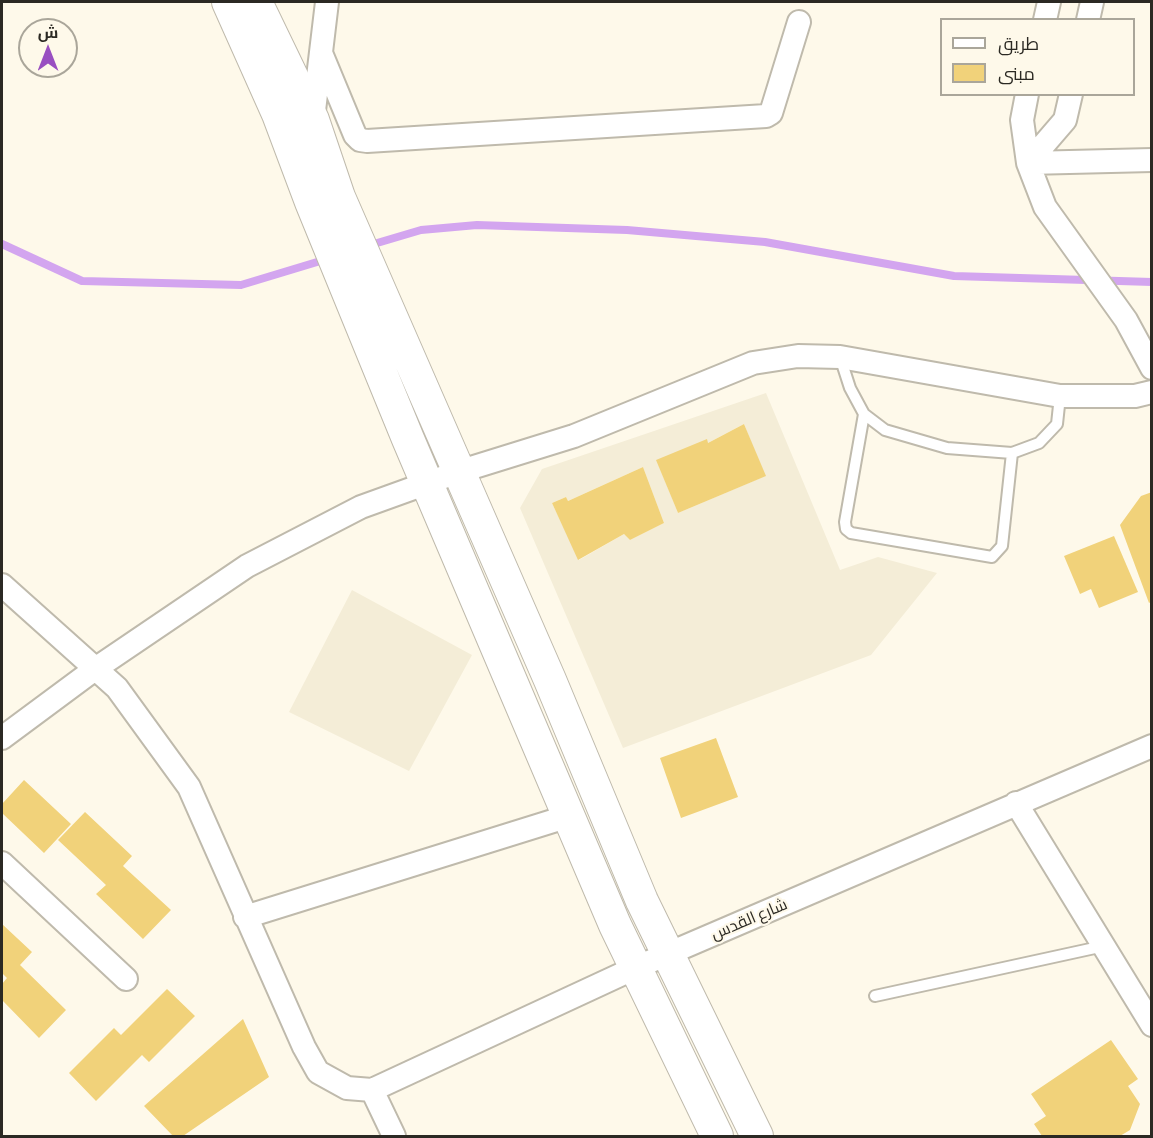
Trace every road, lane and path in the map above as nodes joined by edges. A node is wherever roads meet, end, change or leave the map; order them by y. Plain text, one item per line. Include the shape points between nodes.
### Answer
1 (228, 2) edge
2 (256, 2) edge
3 (326, 2) edge
4 (1049, 2) edge
5 (1092, 2) edge
6 (1045, 18) edge
7 (1088, 18) edge
8 (799, 22) dead end
9 (321, 52) junction
10 (1027, 96) edge
11 (1071, 96) edge
12 (313, 120) junction
13 (1152, 160) edge
14 (1028, 163) junction
15 (325, 200) junction
16 (840, 357) junction
17 (1152, 368) edge
18 (1152, 392) edge
19 (1060, 396) junction
20 (864, 414) junction
21 (1012, 453) junction
22 (458, 472) junction
23 (428, 484) junction
24 (2, 585) edge
25 (95, 669) junction
26 (2, 738) edge
27 (1152, 746) edge
28 (1016, 803) junction
29 (569, 816) junction
30 (2, 863) edge
31 (245, 917) junction
32 (1104, 946) junction
33 (668, 954) junction
34 (635, 968) junction
35 (126, 979) dead end
36 (875, 996) dead end
37 (1152, 1025) edge
38 (372, 1090) junction
39 (394, 1137) edge
40 (717, 1137) edge
41 (757, 1137) edge

1 - 15 main road via 278,114
2 - 12 main road
3 - 9 street
4 - 6 street
5 - 7 street
8 - 9 street via 771,113 766,116 360,140
9 - 12 street
10 - 14 street via 1022,120
11 - 14 street via 1065,120
12 - 15 main road
13 - 14 street
14 - 17 street via 1045,207 1126,320
15 - 22 main road via 378,286
15 - 23 main road via 353,306
16 - 19 street
16 - 20 lane
16 - 22 street via 798,356 753,363 574,436
18 - 19 street via 1135,396
19 - 21 lane via 1057,424 1039,443
20 - 21 lane via 885,430 947,448
20 - 21 lane via 845,522 851,533 992,557 1002,546
22 - 23 street
22 - 33 main road
23 - 25 street via 361,507 247,566
23 - 29 main road
24 - 25 street
25 - 26 street
25 - 31 street via 117,688 189,787
27 - 28 street, شارع القدس
28 - 32 street
28 - 33 street, شارع القدس
29 - 31 street
29 - 34 main road
30 - 35 street
31 - 38 street, شارع القدس via 318,1072 347,1088
32 - 36 lane
32 - 37 street
33 - 34 street, شارع القدس
33 - 41 main road
34 - 38 street, شارع القدس
34 - 40 main road
38 - 39 street

